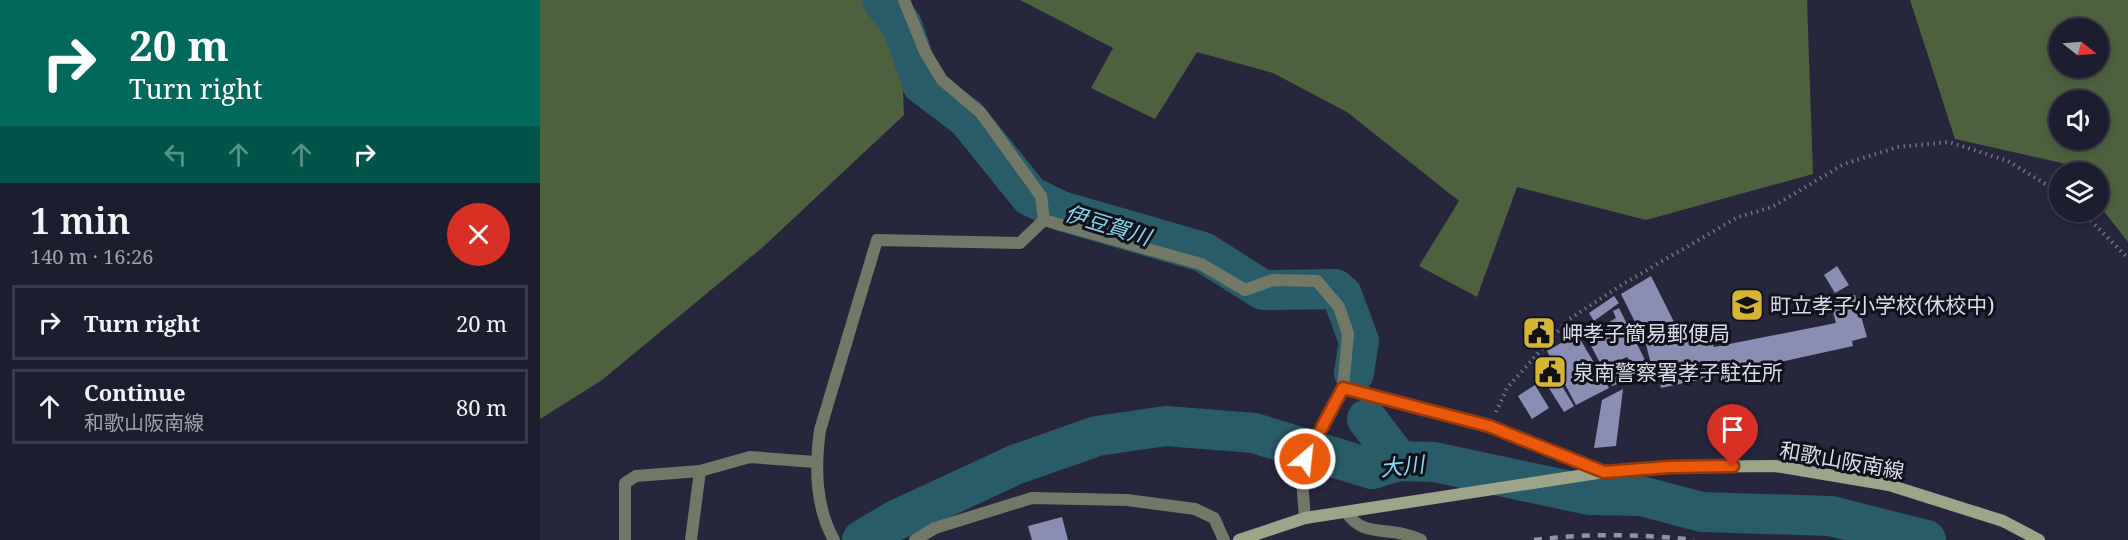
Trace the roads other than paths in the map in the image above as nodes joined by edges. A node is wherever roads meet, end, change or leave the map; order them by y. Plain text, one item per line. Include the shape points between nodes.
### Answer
1 (904, 0) edge
2 (1043, 215) junction
3 (1343, 388) junction
4 (815, 462) junction
5 (700, 471) junction
6 (1604, 472) junction
7 (1346, 512) junction
8 (1305, 518) junction
9 (833, 539) edge
10 (625, 540) edge
11 (691, 540) edge
12 (915, 540) edge
13 (1224, 540) edge
14 (1239, 540) edge
15 (1421, 540) edge
16 (2039, 540) edge

1 - 2 street via 925,52 942,80 981,113 1041,196
2 - 3 street via 1201,264 1245,290 1272,280 1317,281 1339,307 1348,334
2 - 4 street via 1020,243 877,240 819,430
3 - 6 street via 1489,426
3 - 8 street via 1301,467
4 - 5 street via 750,457
4 - 9 street via 818,494
5 - 10 street via 636,476 625,483
5 - 11 street
6 - 7 main road, 和歌山阪南線
6 - 16 main road, 和歌山阪南線 via 1775,466 1889,485 2003,521
7 - 8 main road, 和歌山阪南線
7 - 15 street via 1352,527 1368,538 1411,535
8 - 14 main road, 和歌山阪南線
12 - 13 street via 935,528 1032,498 1127,500 1195,509 1214,518

